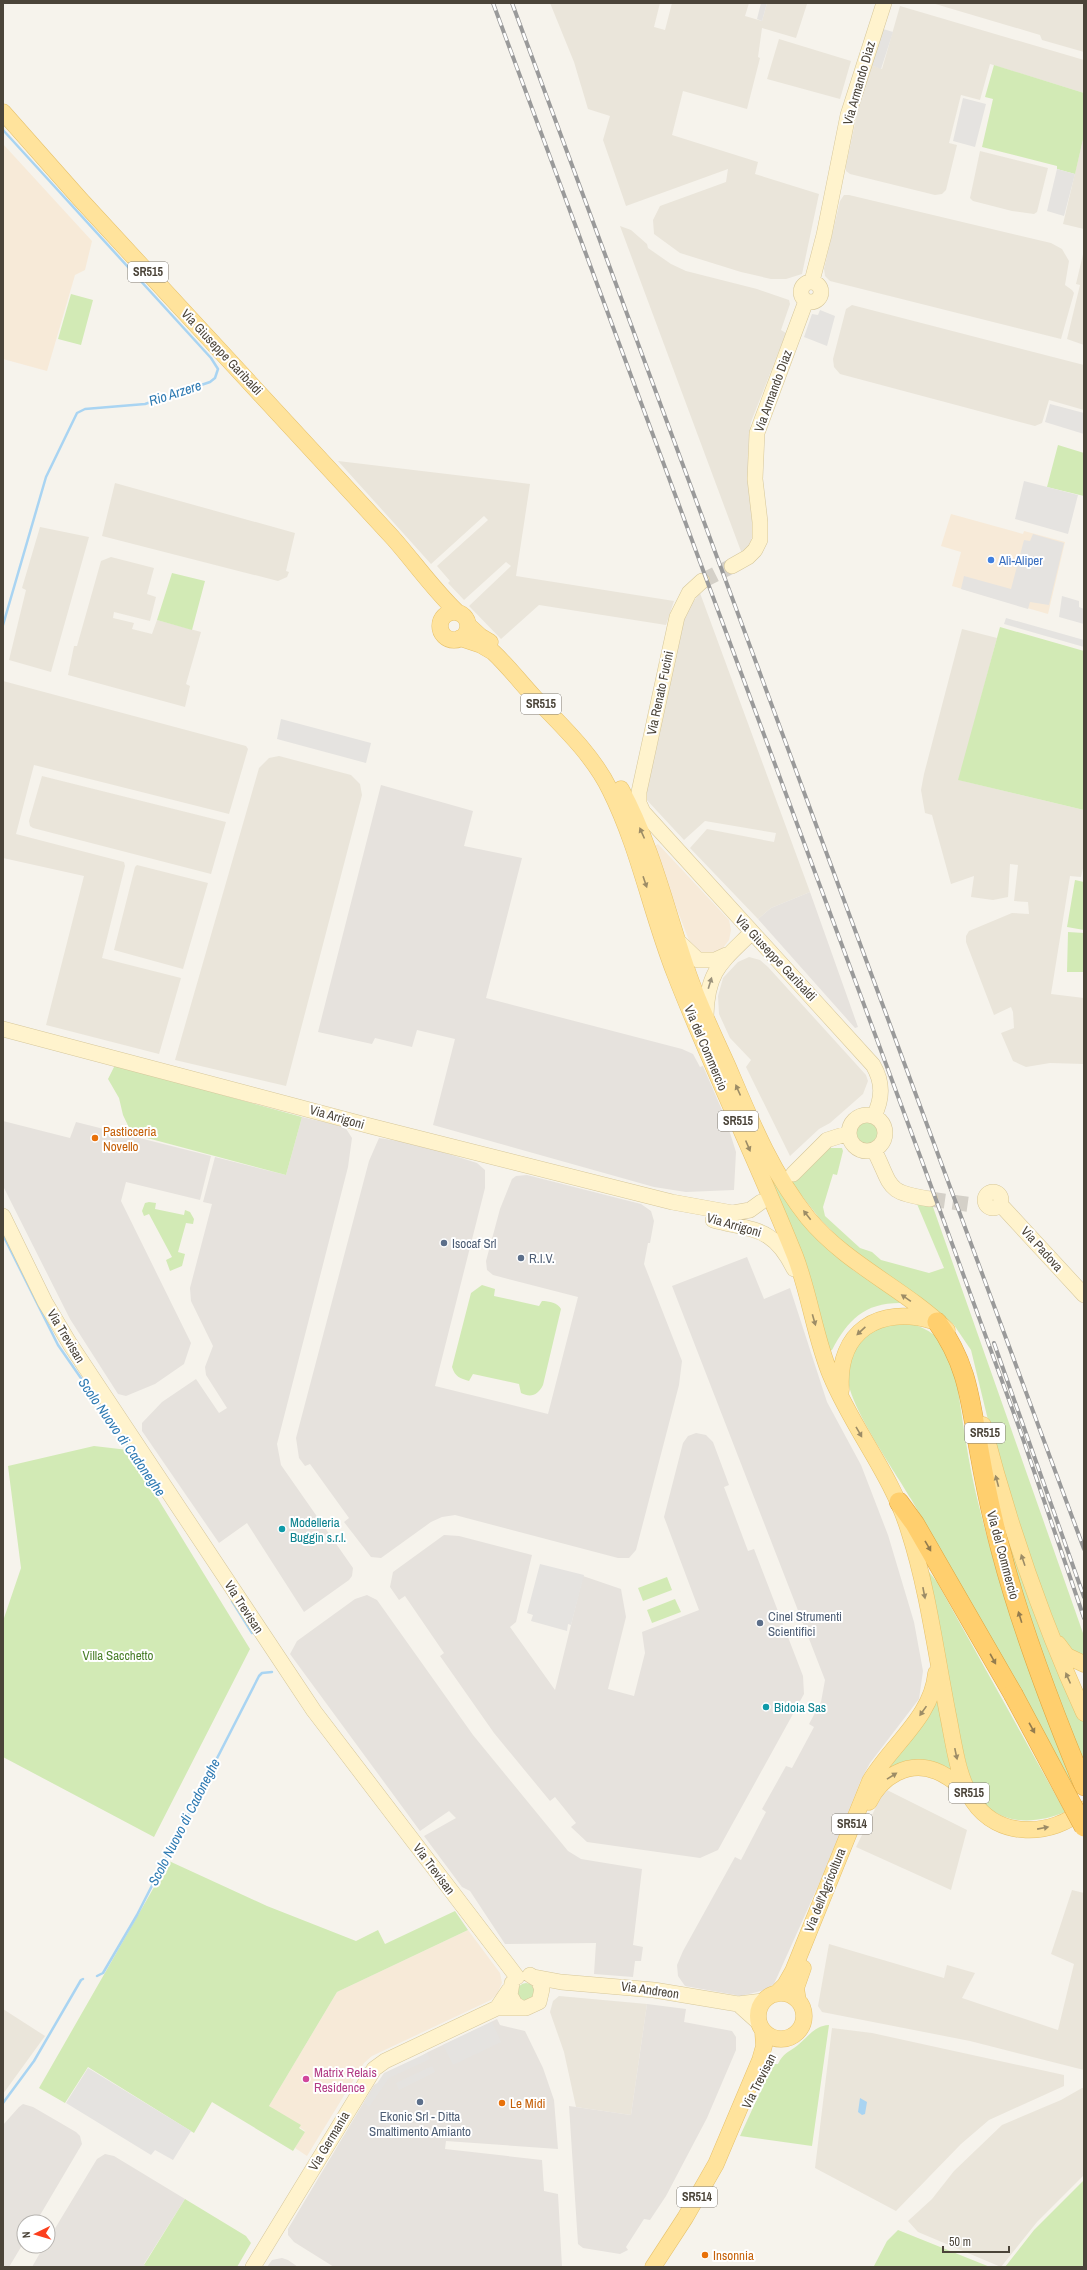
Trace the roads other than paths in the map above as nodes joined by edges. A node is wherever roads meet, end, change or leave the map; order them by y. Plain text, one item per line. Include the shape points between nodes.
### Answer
1 (884, 3) edge
2 (3, 112) edge
3 (732, 566) tunnel mouth
4 (702, 581) tunnel mouth
5 (438, 594) junction
6 (457, 612) junction
7 (442, 620) junction
8 (468, 625) junction
9 (460, 638) junction
10 (613, 786) junction
11 (643, 812) joint
12 (752, 932) junction
13 (679, 942) junction
14 (726, 955) junction
15 (706, 1016) junction
16 (3, 1029) edge
17 (874, 1116) junction
18 (848, 1134) junction
19 (874, 1150) junction
20 (793, 1174) dead end
21 (930, 1199) tunnel mouth
22 (672, 1202) junction
23 (761, 1202) dead end
24 (986, 1204) tunnel mouth
25 (3, 1216) edge
26 (1084, 1295) edge
27 (809, 1302) junction
28 (937, 1322) junction
29 (841, 1398) junction
30 (900, 1502) junction
31 (1052, 1635) junction
32 (938, 1661) junction
33 (1084, 1664) edge
34 (1084, 1713) edge
35 (1084, 1786) edge
36 (967, 1790) junction
37 (1084, 1809) edge
38 (1084, 1827) edge
39 (534, 1977) junction
40 (560, 1982) junction
41 (513, 1984) junction
42 (542, 1994) junction
43 (770, 1997) junction
44 (798, 2001) junction
45 (738, 2004) junction
46 (520, 2007) junction
47 (497, 2008) junction
48 (761, 2027) junction
49 (785, 2040) junction
50 (735, 2123) junction
51 (253, 2267) edge
52 (653, 2267) edge

1 - 3 street, Via Armando Diaz via 848,115 812,281 818,284 821,293 816,301 806,301 757,433 755,480 760,540 748,557
2 - 5 main road, Via Giuseppe Garibaldi / SR515 via 393,538
4 - 11 street, Via Renato Fucini via 684,599 673,630 639,792 639,803
5 - 6 main road, Via Giuseppe Garibaldi / SR515
5 - 7 main road, Via Giuseppe Garibaldi / SR515
6 - 7 main road via 450,612
6 - 8 main road, Via Giuseppe Garibaldi / SR515 via 466,618
7 - 9 main road, Via Giuseppe Garibaldi / SR515 via 440,625 445,636 450,639
8 - 9 main road
8 - 10 main road, Via Giuseppe Garibaldi / SR515 via 496,646 519,669 569,725
9 - 10 main road, Via Giuseppe Garibaldi / SR515 via 481,645 498,657
13 -> 10 main road, Via del Commercio / SR515 via 645,838
10 -> 27 main road, Via del Commercio / SR515 via 673,970 775,1206 797,1261
11 - 12 street, Via Giuseppe Garibaldi
12 - 14 street
12 - 17 street, Via Giuseppe Garibaldi via 873,1065 881,1090
13 - 14 street via 698,960 715,960
13 - 15 main road, Via del Commercio / SR515
15 -> 14 street via 706,1001 712,977
28 -> 15 main road, Via del Commercio / SR515 via 859,1265 809,1218 789,1192 760,1141
16 - 22 street, Via Arrigoni via 370,1126
17 - 18 street via 857,1117 852,1122
17 - 19 street via 880,1120 885,1130 883,1142
18 - 19 street via 858,1149
18 - 20 street via 827,1140
19 - 21 street via 882,1170 897,1191 907,1196
22 - 23 street, Via Arrigoni via 733,1213 750,1210
22 - 27 street, Via Arrigoni via 691,1212 771,1236 786,1254
24 - 26 street, Via Padova
25 - 41 street, Via Trevisan via 70,1344 290,1678
27 -> 29 main road, Via del Commercio / SR515 via 829,1373
28 -> 29 main road, Via del Commercio via 900,1315 880,1319 865,1327 851,1342 843,1357 840,1371
31 -> 28 main road, Via del Commercio / SR515 via 1008,1518 962,1347
35 -> 28 highway, Via del Commercio via 1047,1694 1001,1550 963,1369 957,1354
29 -> 30 main road, Via del Commercio / SR515
30 -> 32 main road, Via del Commercio / SR515 via 914,1548
30 -> 38 highway, Via del Commercio, bridge via 1013,1694
31 - 33 main road, SR515 via 1067,1656
34 -> 31 main road, Via del Commercio / SR515
32 -> 36 main road, Via del Commercio / SR515 via 960,1770
32 -> 43 main road, Via dell'Agricoltura / SR514 via 936,1681 930,1700 870,1781 793,1971 785,1985
36 -> 37 main road, Via del Commercio / SR515 via 980,1810 992,1820 1021,1830 1054,1826 1066,1822
44 -> 36 main road, Via dell'Agricoltura / SR514 via 798,1979 875,1790 900,1771 921,1768 935,1770
39 - 40 street, Via Andreon
39 - 41 street via 525,1974
39 - 42 street via 541,1984
40 - 42 street
40 - 45 street, Via Andreon via 654,1990
41 - 46 street via 512,2000
41 - 47 street
42 - 46 street via 536,2005
43 - 44 main road via 789,1994
43 - 45 street, Via Andreon
43 - 48 main road, SR514 via 758,2011
44 - 49 main road, SR514 via 803,2011 803,2022 798,2032
45 - 48 street
46 - 47 street
47 - 51 street, Via Germania via 385,2061 374,2069
48 - 49 main road via 772,2038
48 - 50 main road, Via Trevisan / SR514 via 764,2046
49 - 50 main road, Via Trevisan / SR514 via 774,2050
50 - 52 main road, Via Trevisan / SR514 via 708,2178

